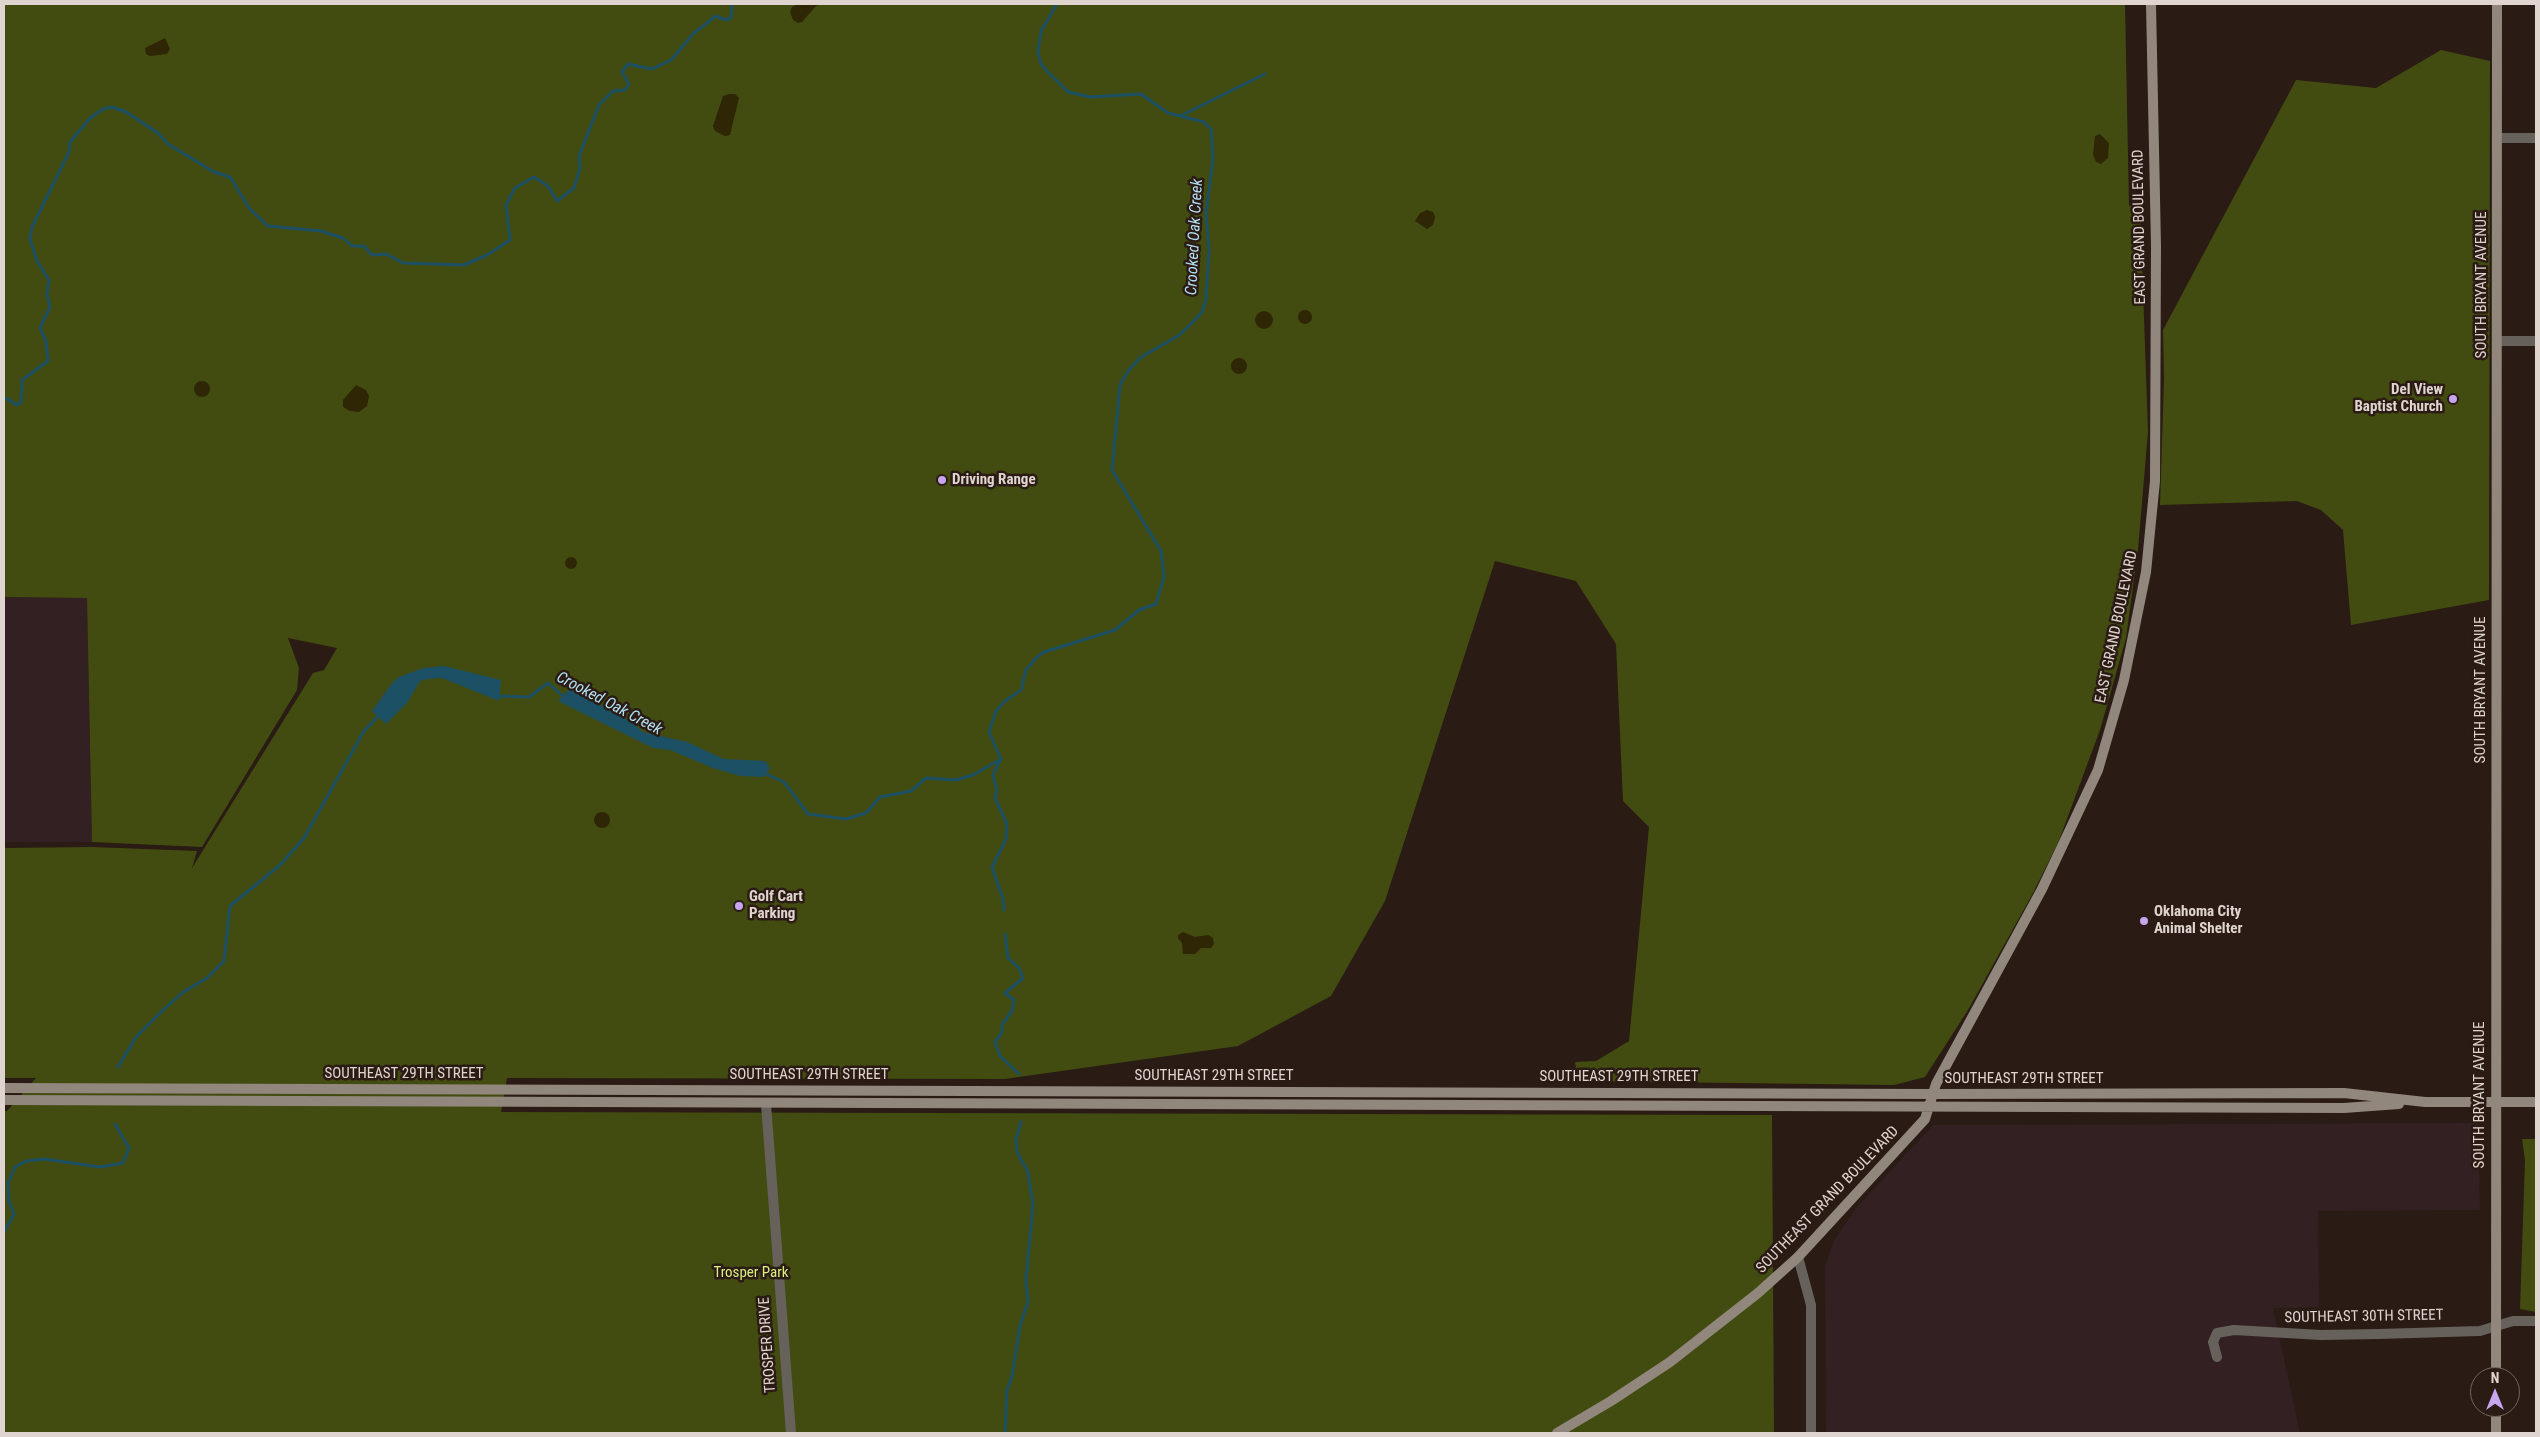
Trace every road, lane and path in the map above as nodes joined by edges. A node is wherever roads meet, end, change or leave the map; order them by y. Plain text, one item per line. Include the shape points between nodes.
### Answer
1 (2151, 4) edge
2 (2497, 4) edge
3 (2497, 138) junction
4 (2536, 138) edge
5 (2536, 340) edge
6 (2497, 341) junction
7 (4, 1088) edge
8 (766, 1090) junction
9 (1003, 1091) junction
10 (1127, 1091) junction
11 (1195, 1091) junction
12 (1361, 1092) junction
13 (1933, 1094) junction
14 (2159, 1094) junction
15 (4, 1100) edge
16 (2425, 1102) junction
17 (2495, 1102) junction
18 (2536, 1102) edge
19 (766, 1104) junction
20 (1003, 1104) junction
21 (1127, 1105) junction
22 (1195, 1105) junction
23 (1361, 1105) junction
24 (1929, 1107) junction
25 (2158, 1107) junction
26 (1798, 1257) junction
27 (2536, 1321) edge
28 (2497, 1326) junction
29 (2217, 1357) dead end
30 (2496, 1367) edge
31 (2496, 1417) edge
32 (791, 1433) edge
33 (1557, 1433) edge
34 (1811, 1433) edge
35 (2496, 1433) edge

1 - 13 main road, EAST GRAND BOULEVARD via 2156,246 2155,481 2146,572 2124,680 2098,770 2042,889
2 - 3 main road, SOUTH BRYANT AVENUE
3 - 4 street
3 - 6 main road, SOUTH BRYANT AVENUE
5 - 6 street
6 - 17 main road, SOUTH BRYANT AVENUE
7 - 8 main road, SOUTHEAST 29TH STREET
8 - 9 main road, SOUTHEAST 29TH STREET
8 - 19 main road
9 - 10 main road, SOUTHEAST 29TH STREET
9 - 20 main road
10 - 11 main road, SOUTHEAST 29TH STREET
10 - 21 main road
11 - 12 main road, SOUTHEAST 29TH STREET
11 - 22 main road
12 - 13 main road, SOUTHEAST 29TH STREET
12 - 23 main road
13 - 14 main road, SOUTHEAST 29TH STREET
13 - 24 main road, SOUTHEAST GRAND BOULEVARD
14 - 16 main road, SOUTHEAST 29TH STREET via 2344,1093
14 - 25 main road
15 - 19 main road, SOUTHEAST 29TH STREET
16 - 17 main road, SOUTHEAST 29TH STREET
16 - 25 main road, SOUTHEAST 29TH STREET via 2344,1108
17 - 18 main road, SOUTHEAST 29TH STREET
17 - 28 main road, SOUTH BRYANT AVENUE
19 - 20 main road, SOUTHEAST 29TH STREET
19 - 32 street, TROSPER DRIVE
20 - 21 main road, SOUTHEAST 29TH STREET
21 - 22 main road, SOUTHEAST 29TH STREET
22 - 23 main road, SOUTHEAST 29TH STREET
23 - 24 main road, SOUTHEAST 29TH STREET
24 - 25 main road, SOUTHEAST 29TH STREET
24 - 26 main road, SOUTHEAST GRAND BOULEVARD via 1925,1119
26 - 33 main road, SOUTHEAST GRAND BOULEVARD via 1696,1342 1618,1397
26 - 34 street via 1811,1305
27 - 28 street, SOUTHEAST 30TH STREET via 2513,1321
28 - 29 street, SOUTHEAST 30TH STREET via 2480,1331 2321,1336 2234,1330 2217,1333 2213,1342
28 - 30 main road, SOUTH BRYANT AVENUE
31 - 35 main road

